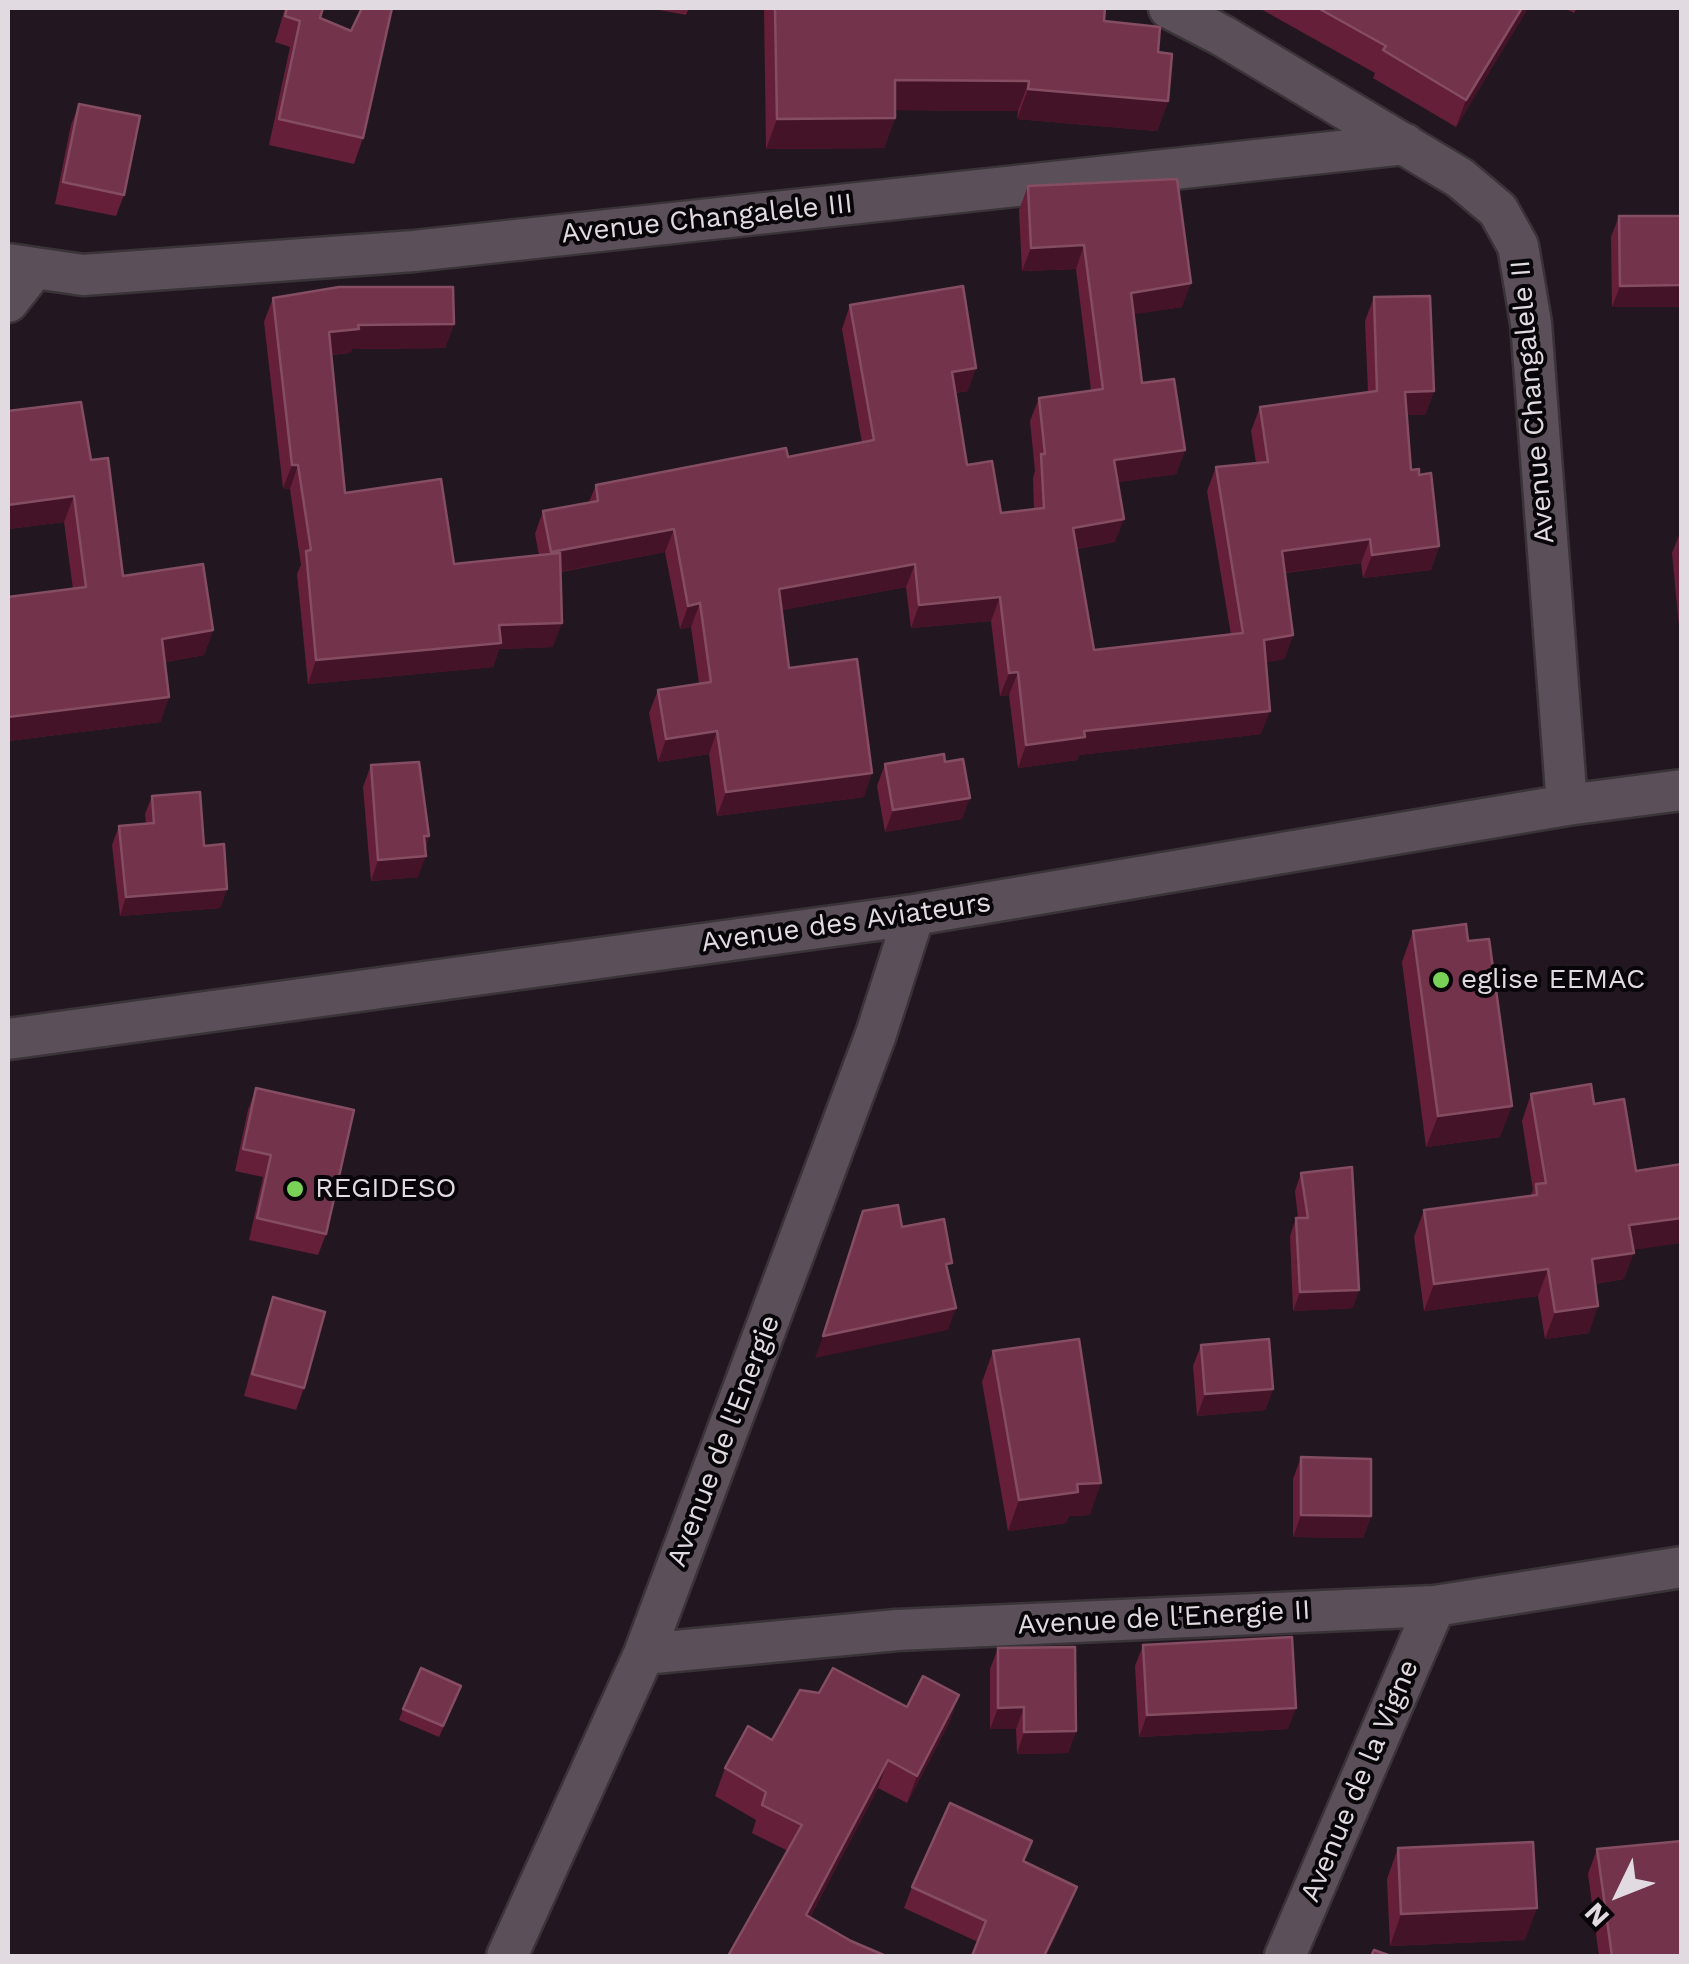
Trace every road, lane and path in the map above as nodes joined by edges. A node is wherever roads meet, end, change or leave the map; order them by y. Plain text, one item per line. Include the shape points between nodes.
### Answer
1 (1169, 8) edge
2 (1405, 144) junction
3 (20, 267) edge
4 (8, 302) edge
5 (1682, 790) edge
6 (1567, 805) junction
7 (914, 915) junction
8 (8, 1039) edge
9 (1682, 1567) edge
10 (1435, 1606) junction
11 (644, 1654) junction
12 (507, 1956) edge
13 (1285, 1956) edge

1 - 2 street, Avenue Changalele II
2 - 3 street, Avenue Changalele III via 414,251 83,275
2 - 6 street, Avenue Changalele II via 1498,210 1518,246 1531,324
3 - 4 street
5 - 6 street, Avenue des Aviateurs
6 - 7 street, Avenue des Aviateurs
7 - 8 street, Avenue des Aviateurs
7 - 11 street, Avenue de l'Energie via 876,1034
9 - 10 street, Avenue de l'Energie II
10 - 11 street, Avenue de l'Energie II via 897,1630
10 - 13 street, Avenue de la Vigne
11 - 12 street, Avenue de l'Energie

